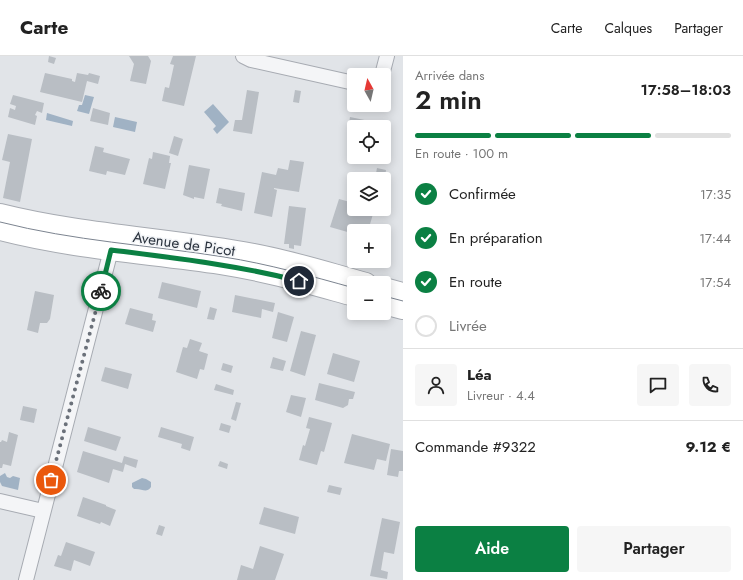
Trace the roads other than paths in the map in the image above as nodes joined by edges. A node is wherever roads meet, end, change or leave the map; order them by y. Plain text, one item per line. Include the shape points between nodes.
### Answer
1 (243, 56) edge
2 (387, 56) edge
3 (384, 68) edge
4 (347, 81) edge
5 (0, 214) edge
6 (0, 230) edge
7 (111, 250) junction
8 (347, 278) edge
9 (391, 290) edge
10 (403, 293) edge
11 (347, 294) edge
12 (391, 306) edge
13 (403, 309) edge
14 (0, 501) edge
15 (43, 511) junction
16 (26, 580) edge

1 - 4 street
2 - 3 street
5 - 8 street, Avenue de Picot via 64,228 255,254
6 - 7 street, Avenue de Picot via 60,243
7 - 11 street, Avenue de Picot via 222,264
7 - 15 street
9 - 10 street
12 - 13 street
14 - 15 street
15 - 16 street

